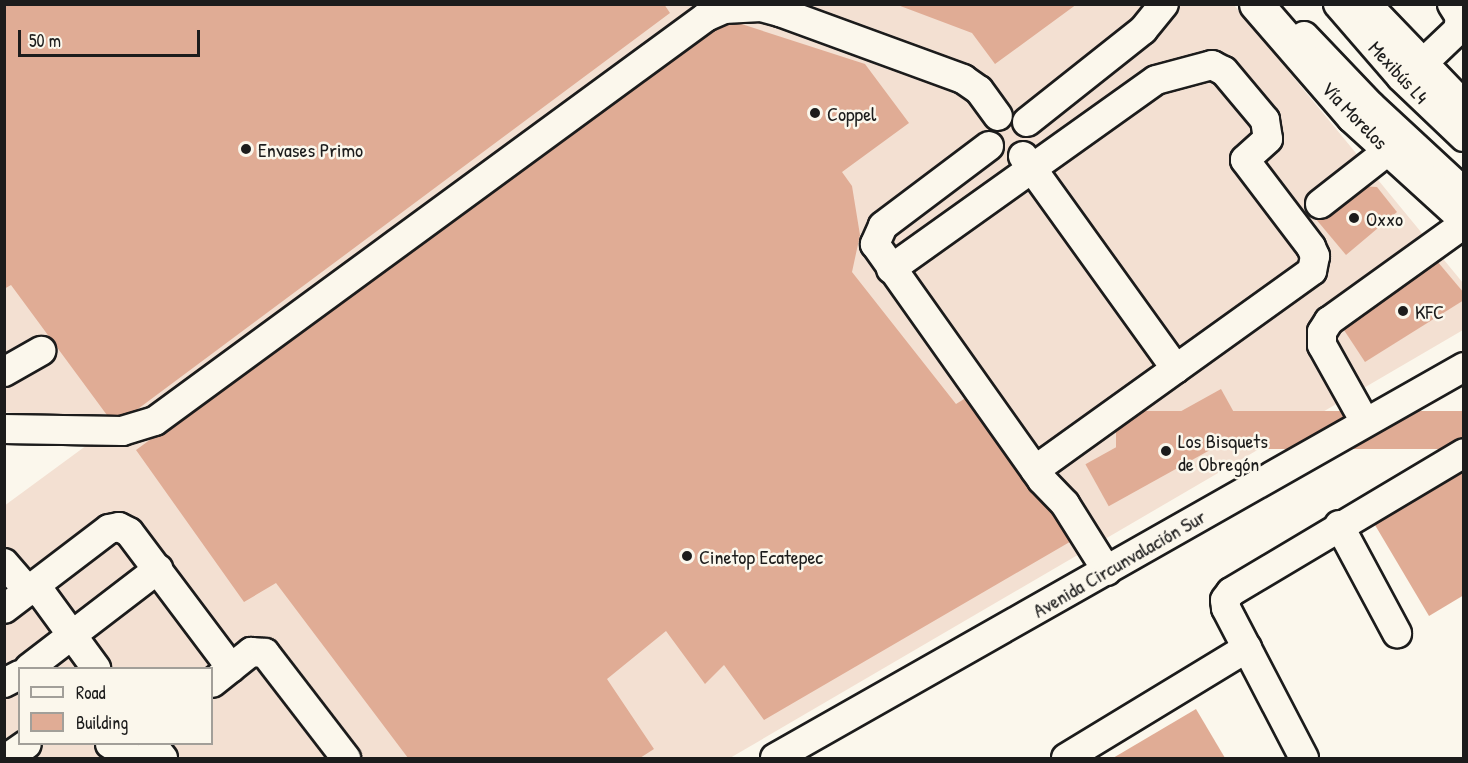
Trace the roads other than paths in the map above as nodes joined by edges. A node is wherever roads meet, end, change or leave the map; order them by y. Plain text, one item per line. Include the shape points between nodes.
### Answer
1 (1256, 4) edge
2 (1277, 4) edge
3 (1338, 4) edge
4 (1362, 4) edge
5 (1452, 4) edge
6 (1162, 8) edge
7 (1420, 66) junction
8 (1464, 109) edge
9 (998, 116) junction
10 (1027, 122) junction
11 (1464, 137) edge
12 (989, 146) junction
13 (1389, 150) junction
14 (1027, 161) junction
15 (1464, 192) edge
16 (1320, 204) dead end
17 (1464, 217) edge
18 (1464, 224) edge
19 (891, 269) junction
20 (41, 351) dead end
21 (1464, 367) edge
22 (1176, 369) junction
23 (4, 372) edge
24 (1365, 422) junction
25 (4, 429) edge
26 (1464, 453) edge
27 (1035, 470) junction
28 (1339, 525) junction
29 (4, 562) edge
30 (158, 569) junction
31 (1107, 571) junction
32 (32, 588) junction
33 (4, 609) edge
34 (1397, 633) dead end
35 (73, 636) junction
36 (1247, 648) junction
37 (32, 667) edge
38 (95, 667) edge
39 (18, 676) edge
40 (221, 676) edge
41 (4, 683) edge
42 (26, 745) edge
43 (111, 745) edge
44 (153, 745) edge
45 (787, 757) edge
46 (7, 759) edge
47 (132, 759) edge
48 (163, 759) edge
49 (346, 759) edge
50 (1066, 759) edge
51 (1304, 759) edge

1 - 13 main road, Vía Morelos via 1353,116
2 - 15 street via 1371,106
3 - 11 street, Mexibús L4 via 1401,78
4 - 7 main road
5 - 7 street via 1460,17 1458,30
6 - 10 street
7 - 8 main road
9 - 10 street via 1017,114
9 - 12 street via 988,129
9 - 25 street via 979,90 963,79 780,12 751,7 724,9 706,17 155,421 122,431
10 - 14 street via 1033,137
12 - 14 street via 1001,158
12 - 19 street via 877,233 875,244
13 - 16 street
13 - 17 main road, Vía Morelos
14 - 19 street
14 - 22 street
14 - 22 street via 1149,82 1206,65 1224,71 1265,120 1268,139 1245,160 1311,247 1315,263 1304,279
18 - 24 street via 1329,321 1322,332 1322,345
19 - 27 street
20 - 23 street
21 - 24 street, Avenida Circunvalación Sur
22 - 27 street
24 - 31 street, Avenida Circunvalación Sur
26 - 28 street
27 - 31 street via 1065,504
28 - 34 street
28 - 36 street via 1228,595 1226,608
29 - 32 street via 20,583
30 - 32 street via 129,532 114,527
30 - 35 street
30 - 40 street
31 - 45 street, Avenida Circunvalación Sur
32 - 33 street
32 - 35 street via 42,594
35 - 37 street
35 - 38 street
36 - 50 street
36 - 51 street
39 - 41 street
40 - 49 street via 251,652 269,656
42 - 46 street
43 - 47 street
44 - 48 street

